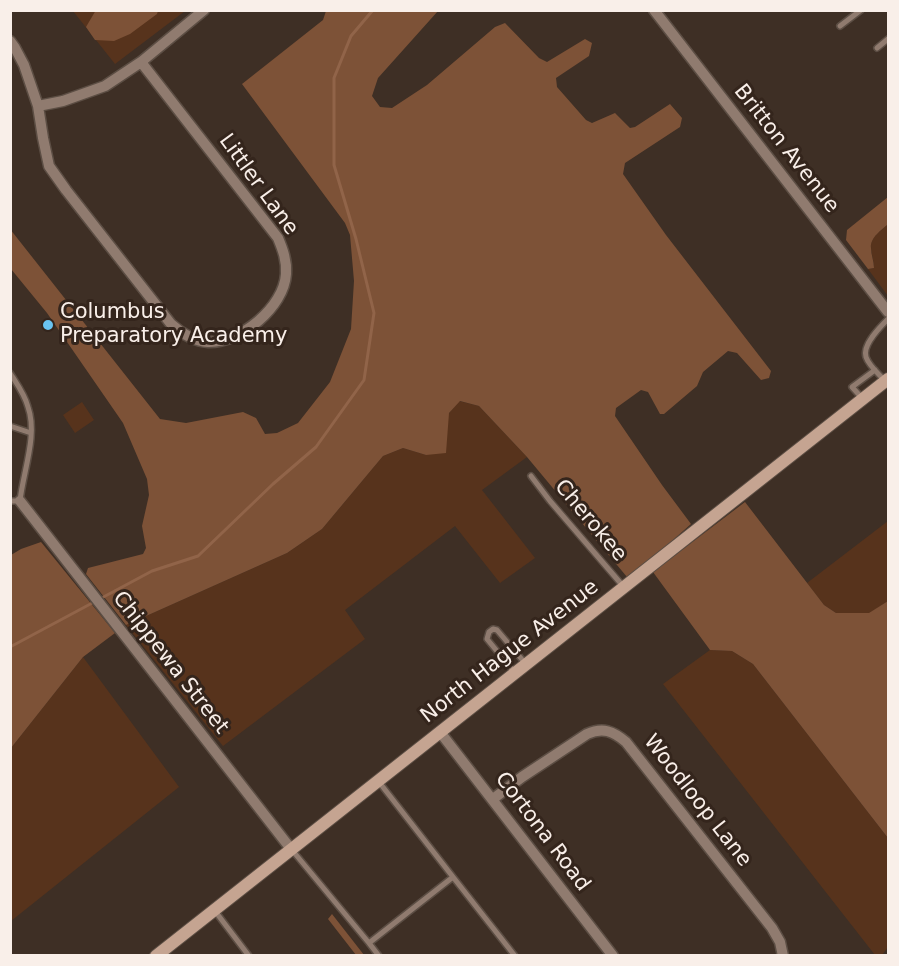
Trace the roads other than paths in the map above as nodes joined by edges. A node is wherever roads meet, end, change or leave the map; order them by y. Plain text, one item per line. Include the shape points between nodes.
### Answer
1 (204, 10) edge
2 (654, 10) edge
3 (861, 10) edge
4 (840, 26) dead end
5 (888, 39) edge
6 (10, 41) edge
7 (877, 48) dead end
8 (141, 62) junction
9 (38, 106) junction
10 (888, 312) edge
11 (888, 319) edge
12 (875, 370) junction
13 (10, 373) edge
14 (887, 380) edge
15 (862, 399) junction
16 (11, 426) edge
17 (31, 433) junction
18 (531, 476) dead end
19 (15, 501) edge
20 (624, 587) junction
21 (526, 664) junction
22 (515, 673) junction
23 (440, 732) junction
24 (378, 781) junction
25 (493, 799) junction
26 (291, 849) junction
27 (453, 877) junction
28 (214, 910) junction
29 (369, 943) junction
30 (156, 956) edge
31 (249, 956) edge
32 (379, 956) edge
33 (515, 956) edge
34 (613, 956) edge
35 (783, 956) edge

1 - 8 street
2 - 10 street, Britton Avenue
3 - 4 lane
5 - 7 lane
6 - 9 street via 24,65
8 - 9 street via 105,86
8 - 9 street, Littler Lane via 278,238 283,250 286,276 277,301 230,339 192,339 171,324 50,166
11 - 12 lane via 866,351
12 - 14 lane
12 - 15 lane via 852,387
13 - 17 lane via 29,408
14 - 15 main road, North Hague Avenue
15 - 20 main road, North Hague Avenue
16 - 17 lane
17 - 19 lane
18 - 20 lane, Cherokee
19 - 26 street, Chippewa Street
20 - 21 main road, North Hague Avenue
21 - 22 main road, North Hague Avenue
21 - 22 lane via 497,630 489,632 487,639
22 - 23 main road, North Hague Avenue
23 - 24 main road, North Hague Avenue
23 - 25 street, Cortona Road
24 - 26 main road, North Hague Avenue
24 - 27 lane
25 - 34 street, Cortona Road
25 - 35 street, Woodloop Lane via 587,734 605,729 612,732 626,742 772,928
26 - 28 main road, North Hague Avenue
26 - 29 lane
27 - 29 lane
27 - 33 lane
28 - 30 main road, North Hague Avenue
28 - 31 lane
29 - 32 lane

